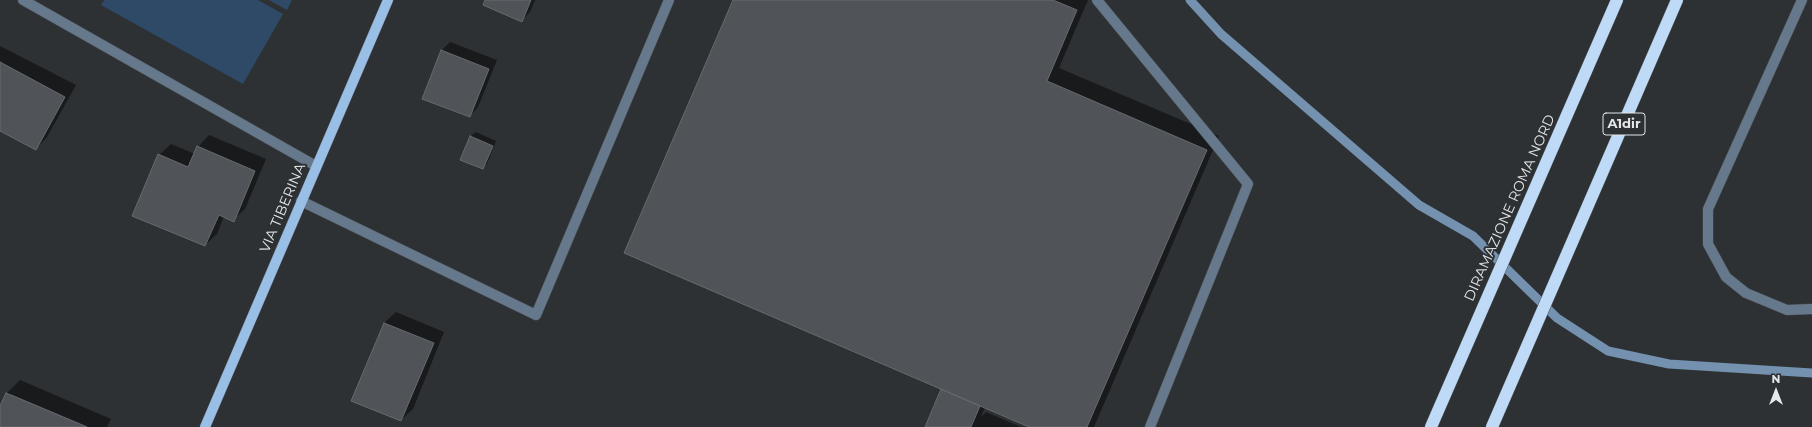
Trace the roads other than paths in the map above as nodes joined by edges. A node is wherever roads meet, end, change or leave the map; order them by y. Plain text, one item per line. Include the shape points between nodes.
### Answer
1 (23, 0) edge
2 (388, 0) edge
3 (669, 0) edge
4 (1097, 0) edge
5 (1617, 0) edge
6 (1677, 0) edge
7 (1802, 0) edge
8 (316, 166) junction
9 (302, 201) junction
10 (1812, 309) edge
11 (205, 427) edge
12 (1150, 427) edge
13 (1431, 427) edge
14 (1492, 427) edge

1 - 8 street
2 - 8 main road, VIA TIBERINA
3 - 9 street via 536,315
4 - 12 street via 1248,184
5 - 13 highway, DIRAMAZIONE ROMA NORD
6 - 14 highway, A1dir
7 - 10 street via 1708,209 1708,244 1726,277 1746,293 1787,310
8 - 9 main road, VIA TIBERINA
9 - 11 main road, VIA TIBERINA

